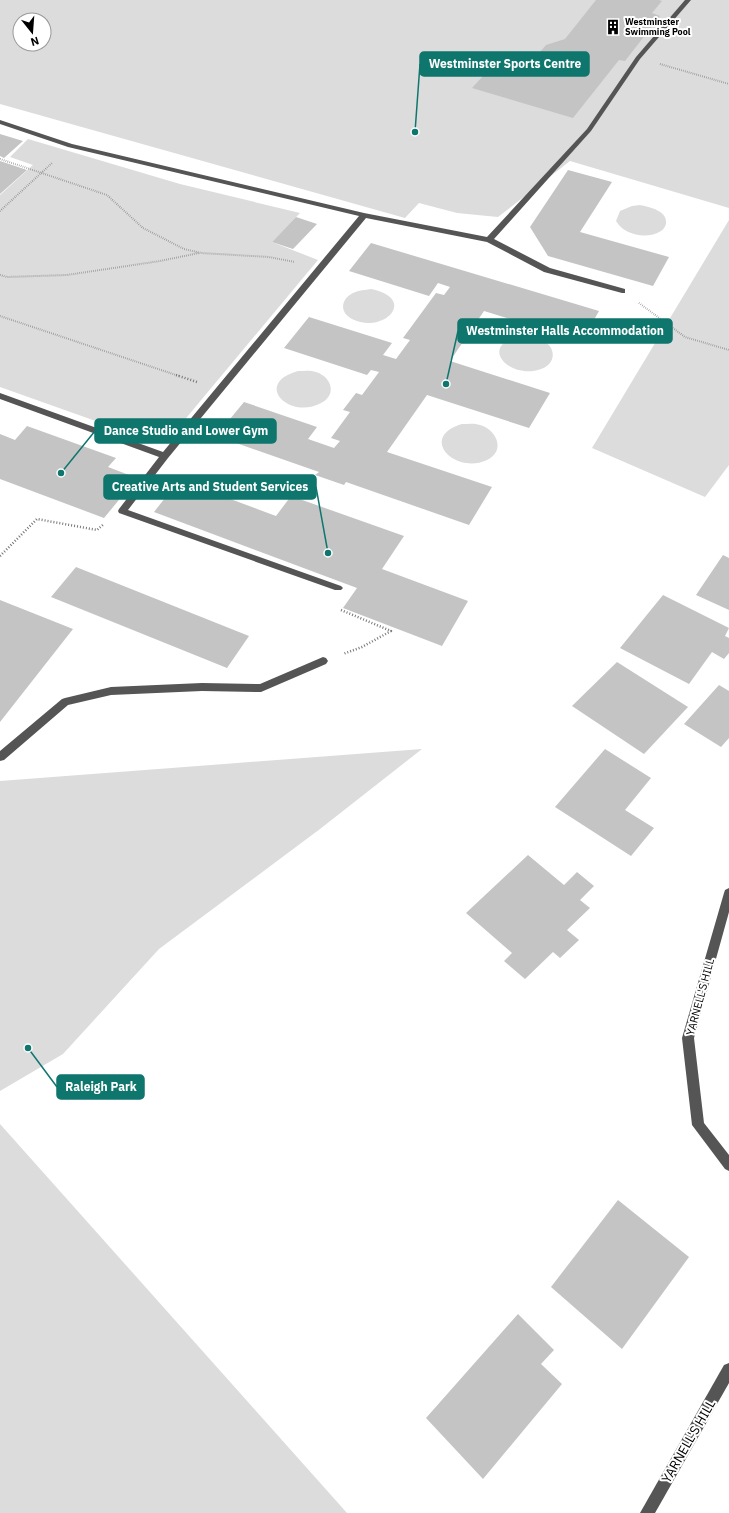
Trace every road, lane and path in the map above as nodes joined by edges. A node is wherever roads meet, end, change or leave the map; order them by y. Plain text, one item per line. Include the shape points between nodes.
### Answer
1 (688, 0) edge
2 (638, 58) junction
3 (729, 84) edge
4 (0, 122) edge
5 (70, 146) junction
6 (0, 159) edge
7 (41, 173) junction
8 (0, 211) edge
9 (364, 215) junction
10 (489, 240) junction
11 (201, 253) junction
12 (318, 272) junction
13 (0, 275) edge
14 (622, 291) joint
15 (0, 316) edge
16 (729, 350) edge
17 (220, 390) junction
18 (0, 396) edge
19 (165, 456) junction
20 (122, 511) junction
21 (0, 556) edge
22 (338, 588) joint
23 (323, 661) joint
24 (0, 757) edge
25 (729, 893) edge
26 (729, 1165) edge
27 (729, 1370) edge
28 (647, 1513) edge

1 - 2 street
2 - 3 path
2 - 10 street via 589,130
4 - 5 street
5 - 7 path
5 - 9 street
6 - 7 path
7 - 8 path
7 - 11 path via 107,195 143,228 184,249
9 - 10 street
9 - 12 street
10 - 14 street via 547,270
11 - 12 path via 292,261
11 - 13 path via 67,275
12 - 17 street
14 - 16 path via 685,337
15 - 17 path
17 - 19 street
18 - 19 street
19 - 20 street
20 - 21 path via 97,530 37,518
20 - 22 street
22 - 23 path via 329,605 391,631 362,647
23 - 24 street via 261,688 202,687 111,691 65,702
25 - 26 street, YARNELL'S HILL via 688,1038 698,1124
27 - 28 street, YARNELL'S HILL

